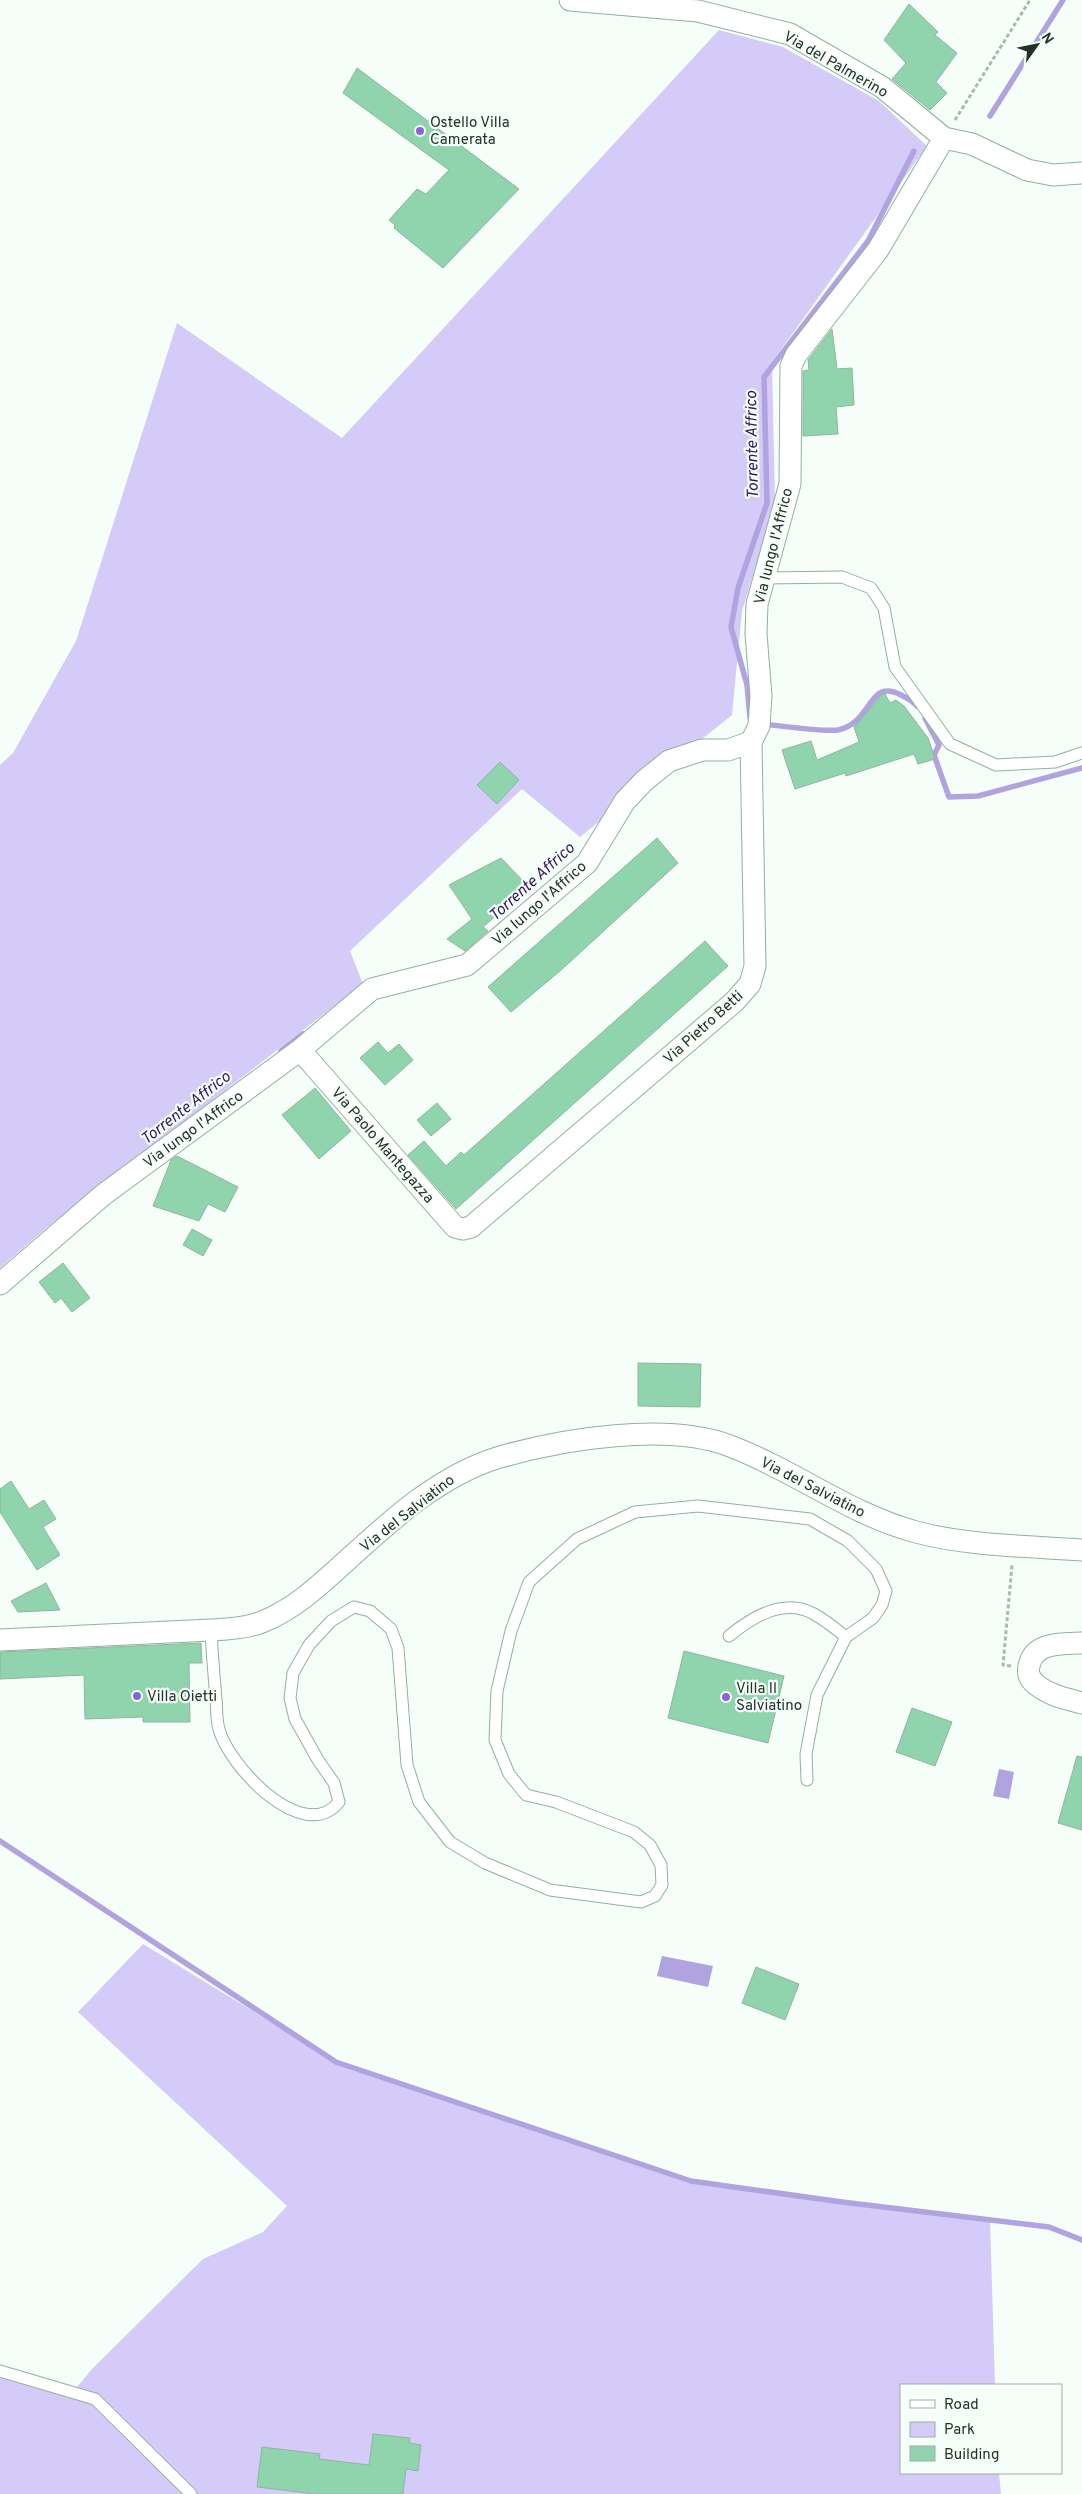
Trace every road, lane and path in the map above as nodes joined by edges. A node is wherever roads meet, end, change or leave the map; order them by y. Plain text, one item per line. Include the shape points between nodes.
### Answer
1 (570, 0) edge
2 (1030, 0) edge
3 (944, 138) junction
4 (1082, 173) edge
5 (764, 578) junction
6 (751, 742) junction
7 (1082, 753) edge
8 (300, 1050) junction
9 (471, 1227) joint
10 (0, 1284) edge
11 (1013, 1544) junction
12 (1082, 1550) edge
13 (211, 1630) junction
14 (729, 1636) dead end
15 (846, 1637) junction
16 (0, 1640) edge
17 (1082, 1644) edge
18 (1003, 1665) dead end
19 (1082, 1703) edge
20 (807, 1780) dead end
21 (0, 2371) edge
22 (191, 2494) edge

1 - 3 street, Via del Palmerino via 698,12 790,34 882,87
2 - 3 path
3 - 4 street, Via del Palmerino via 972,144 1027,170 1053,175
3 - 5 street, Via lungo l'Affrico via 878,250 796,355 791,366 790,484
5 - 6 street, Via lungo l'Affrico via 756,614 761,696 758,726
5 - 7 lane via 842,577 871,588 884,608 896,667 950,744 996,764 1054,762
6 - 8 street, Via lungo l'Affrico via 728,750 702,750 669,761 625,801 587,864 467,964 372,989
6 - 9 street, Via Pietro Betti via 755,966 750,984 734,1002
8 - 9 street, Via Paolo Mantegazza via 455,1227
8 - 10 street, Via lungo l'Affrico via 102,1195
11 - 12 street, Via del Salviatino
11 - 13 street, Via del Salviatino via 917,1532 877,1519 761,1460 719,1443 690,1437 646,1435 593,1439 535,1448 464,1470 416,1502 287,1610 248,1626
11 - 18 path
13 - 15 lane via 219,1729 234,1760 271,1799 297,1812 312,1815 333,1810 339,1802 334,1783 295,1719 290,1698 294,1673 309,1645 331,1620 354,1607 370,1612 391,1629 398,1648 407,1764 420,1802 450,1842 485,1863 550,1890 641,1902 655,1896 662,1884 661,1865 650,1845 634,1832 556,1802 526,1795 509,1774 495,1740 497,1691 511,1631 529,1582 577,1539 635,1512 698,1506 810,1519 848,1541 876,1569 886,1591 873,1618
13 - 16 street, Via del Salviatino
14 - 15 lane via 756,1616 777,1608 813,1613
15 - 20 lane via 817,1694 806,1754
17 - 19 street via 1042,1648 1030,1660 1028,1668 1029,1676 1037,1686 1053,1695
21 - 22 lane via 95,2399

